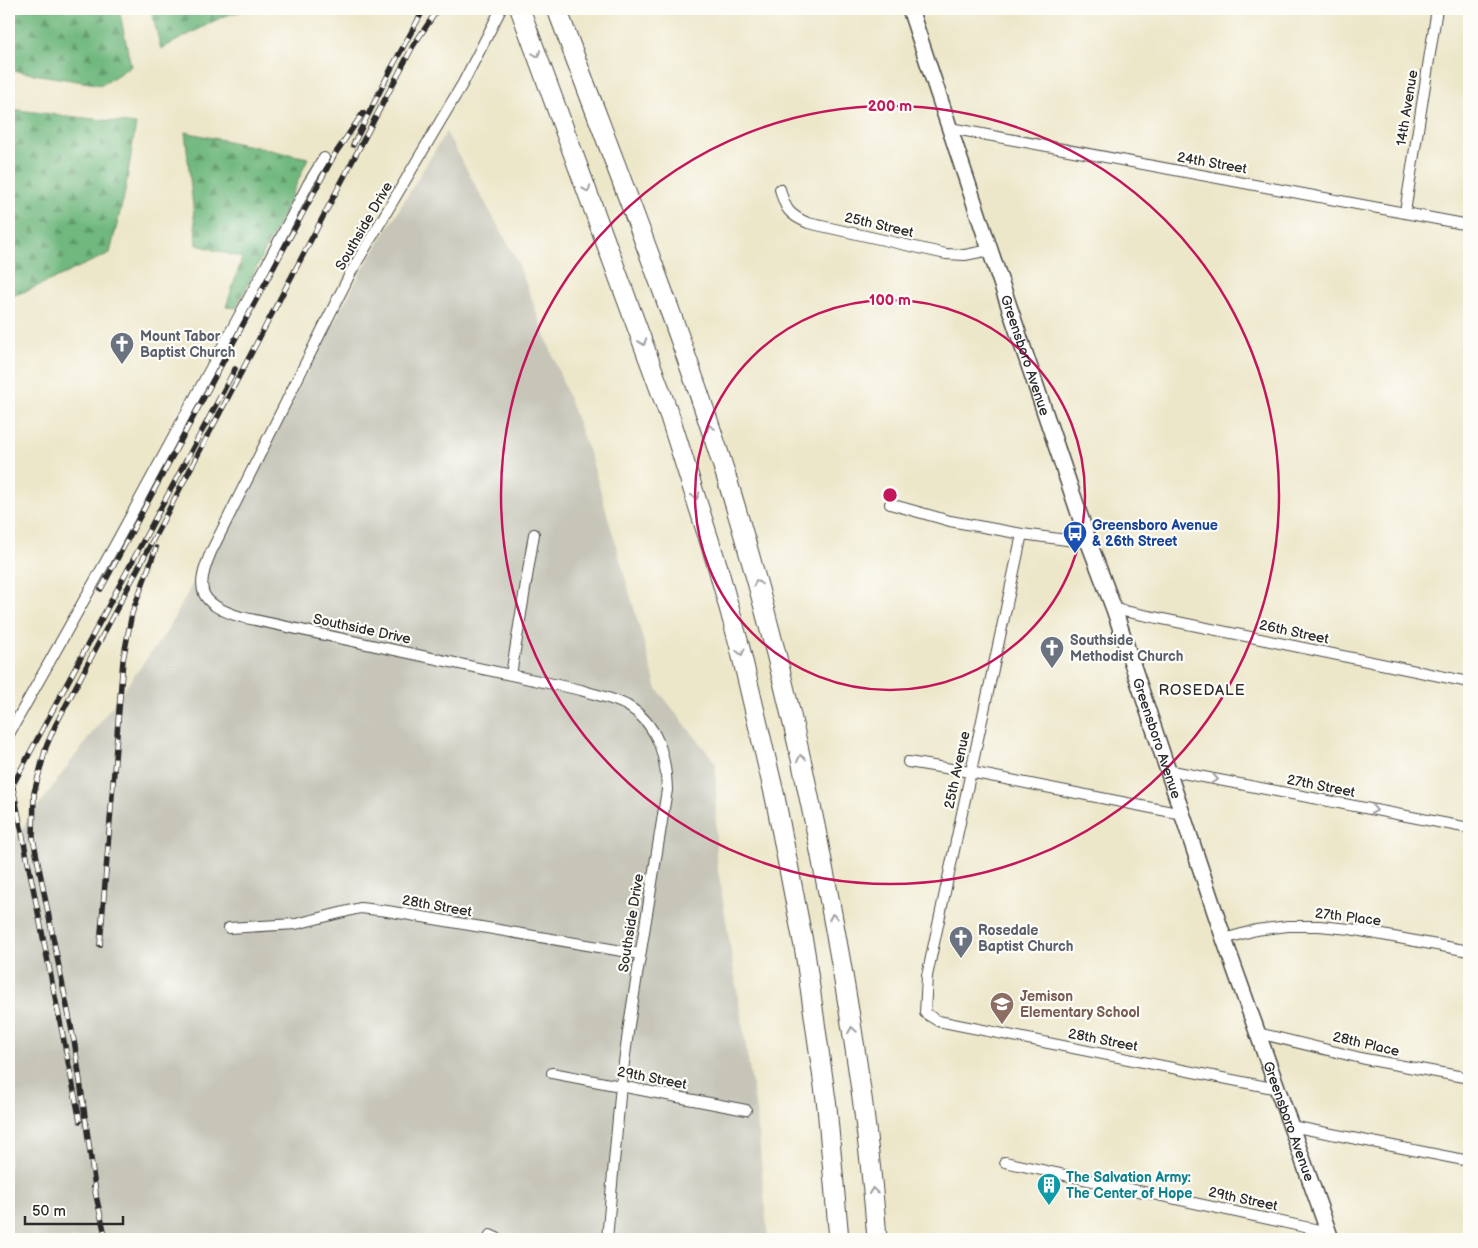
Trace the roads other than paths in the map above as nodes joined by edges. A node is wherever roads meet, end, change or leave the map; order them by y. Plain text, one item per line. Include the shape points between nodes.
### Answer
1 (501, 9) edge
2 (520, 9) edge
3 (556, 9) edge
4 (910, 9) edge
5 (1437, 9) edge
6 (950, 128) junction
7 (324, 158) dead end
8 (780, 189) dead end
9 (1405, 212) junction
10 (1469, 225) edge
11 (990, 250) junction
12 (890, 504) dead end
13 (534, 534) dead end
14 (1022, 534) junction
15 (1089, 543) junction
16 (1114, 609) junction
17 (511, 675) junction
18 (1469, 682) edge
19 (9, 734) edge
20 (908, 762) dead end
21 (1167, 770) junction
22 (970, 772) junction
23 (1182, 814) junction
24 (1469, 828) edge
25 (229, 928) dead end
26 (1224, 939) junction
27 (1469, 952) edge
28 (640, 954) junction
29 (925, 1013) joint
30 (1258, 1033) junction
31 (552, 1073) dead end
32 (1469, 1078) edge
33 (621, 1085) junction
34 (1278, 1089) junction
35 (746, 1110) dead end
36 (1291, 1126) junction
37 (1469, 1161) edge
38 (1005, 1162) dead end
39 (1330, 1236) edge
40 (607, 1239) edge
41 (839, 1239) edge
42 (877, 1239) edge

1 - 17 street, Southside Drive via 463,83 351,272 211,552 202,578 203,593 212,605 241,618
2 -> 41 highway via 644,343 695,493 758,721 805,952 827,1107
42 -> 3 highway via 864,1107 842,965 816,826 773,642 694,380
4 - 6 main road, Greensboro Avenue
5 - 9 street, 14th Avenue
6 - 9 street, 24th Street
6 - 11 main road, Greensboro Avenue
7 - 19 street
8 - 11 street, 25th Street via 783,204 793,217 808,223 946,254 965,255
9 - 10 street, 24th Street
11 - 15 main road, Greensboro Avenue
12 - 14 street via 950,521
13 - 17 street
14 - 15 street
14 - 22 street, 25th Avenue
15 - 16 main road, Greensboro Avenue
16 - 18 street, 26th Street
16 - 21 main road, Greensboro Avenue
17 - 28 street, Southside Drive via 612,699 640,716 658,742 664,758 667,790
20 - 22 street
21 - 23 main road, Greensboro Avenue
21 -> 24 street, 27th Street
22 - 23 street
22 - 29 street, 25th Avenue via 928,976
23 - 26 main road, Greensboro Avenue
25 - 28 street, 28th Street via 296,924 360,908
26 - 27 street, 27th Place via 1256,930 1319,926
26 - 30 main road, Greensboro Avenue
28 - 33 street, Southside Drive
29 - 34 street, 28th Street via 938,1021
30 - 32 street, 28th Place via 1365,1059
30 - 34 main road, Greensboro Avenue
31 - 33 street, 29th Street
33 - 35 street, 29th Street
33 - 40 street, Southside Drive
34 - 36 main road, Greensboro Avenue
36 - 37 street
36 - 39 main road, Greensboro Avenue
38 - 39 street, 29th Street

